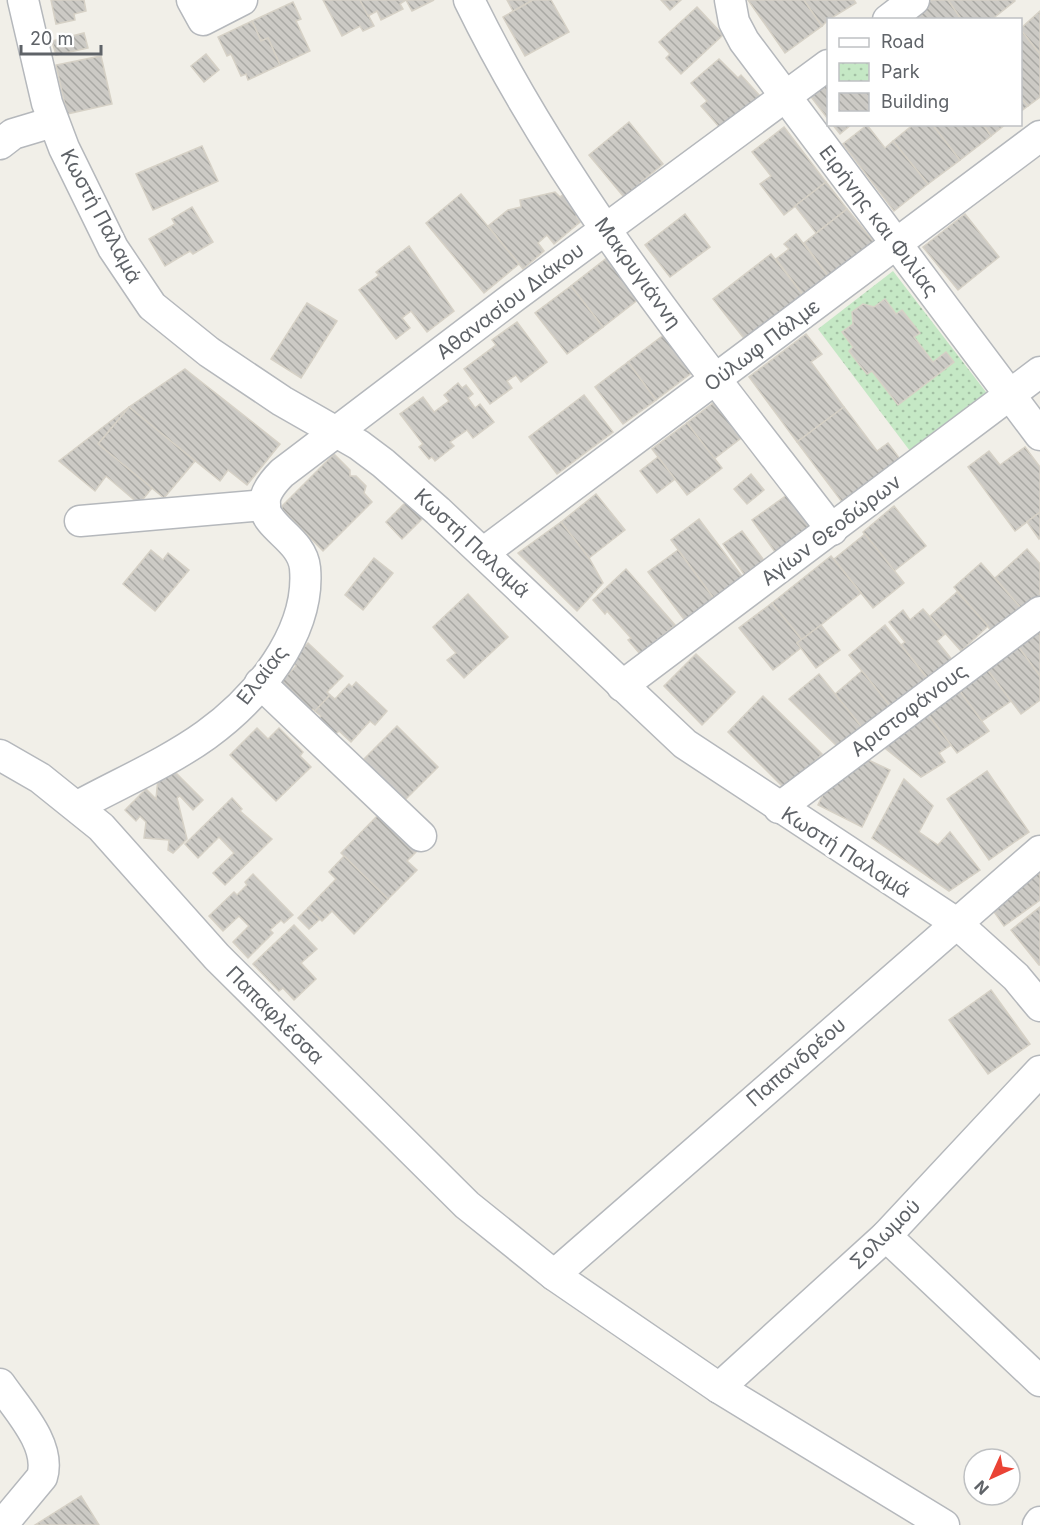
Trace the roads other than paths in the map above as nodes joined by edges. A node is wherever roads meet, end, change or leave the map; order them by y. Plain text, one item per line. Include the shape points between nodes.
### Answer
1 (22, 0) edge
2 (242, 0) edge
3 (469, 0) edge
4 (730, 0) edge
5 (914, 0) edge
6 (197, 10) edge
7 (891, 18) edge
8 (827, 65) edge
9 (785, 98) junction
10 (53, 122) junction
11 (1040, 136) edge
12 (0, 144) edge
13 (606, 230) junction
14 (897, 244) junction
15 (1040, 372) edge
16 (716, 379) junction
17 (1010, 395) junction
18 (337, 432) junction
19 (1040, 435) edge
20 (264, 505) junction
21 (80, 521) dead end
22 (832, 530) junction
23 (483, 553) junction
24 (1040, 612) edge
25 (260, 683) junction
26 (622, 686) junction
27 (0, 755) edge
28 (78, 806) junction
29 (779, 808) junction
30 (421, 836) dead end
31 (1040, 851) edge
32 (955, 922) junction
33 (1040, 1006) edge
34 (1040, 1071) edge
35 (886, 1236) junction
36 (554, 1275) junction
37 (1040, 1381) edge
38 (0, 1384) edge
39 (719, 1388) junction
40 (2, 1525) edge
41 (944, 1525) edge

1 - 10 street, Κωστή Παλαμά
2 - 6 street
3 - 13 street, Μακρυγιάννη via 516,92
4 - 9 street, Ειρήνης και Φιλίας via 734,22
5 - 7 street
8 - 9 street, Αθανασίου Διάκου
9 - 13 street, Αθανασίου Διάκου
9 - 14 street, Ειρήνης και Φιλίας
10 - 12 street via 13,134
10 - 18 street, Κωστή Παλαμά via 96,218 152,306 209,352
11 - 14 street, Ούλωφ Πάλμε
13 - 16 street, Μακρυγιάννη
13 - 18 street, Αθανασίου Διάκου
14 - 16 street, Ούλωφ Πάλμε
14 - 17 street, Ειρήνης και Φιλίας
15 - 17 street, Αγίων Θεοδώρων
16 - 22 street, Μακρυγιάννη
16 - 23 street, Ούλωφ Πάλμε
17 - 19 street, Ειρήνης και Φιλίας
17 - 22 street, Αγίων Θεοδώρων
18 - 20 street via 282,473 268,489
18 - 23 street, Κωστή Παλαμά via 409,484
20 - 21 street
20 - 25 street, Ελαίας via 273,525 300,555 305,578 291,637
22 - 26 street, Αγίων Θεοδώρων
23 - 26 street, Κωστή Παλαμά
24 - 29 street, Αριστοφάνους
25 - 28 street, Ελαίας via 225,720 191,745
25 - 30 street
26 - 29 street, Κωστή Παλαμά via 685,744
27 - 28 street, Παπαφλέσσα
28 - 36 street, Παπαφλέσσα via 286,1027 467,1205
29 - 32 street, Κωστή Παλαμά
31 - 32 street, Παπανδρέου
32 - 33 street, Κωστή Παλαμά via 1016,977
32 - 36 street, Παπανδρέου
34 - 35 street, Σολωμού
35 - 37 street
35 - 39 street, Σολωμού
36 - 39 street, Παπαφλέσσα
38 - 40 street via 34,1435 45,1468 42,1477
39 - 41 street, Παπαφλέσσα

